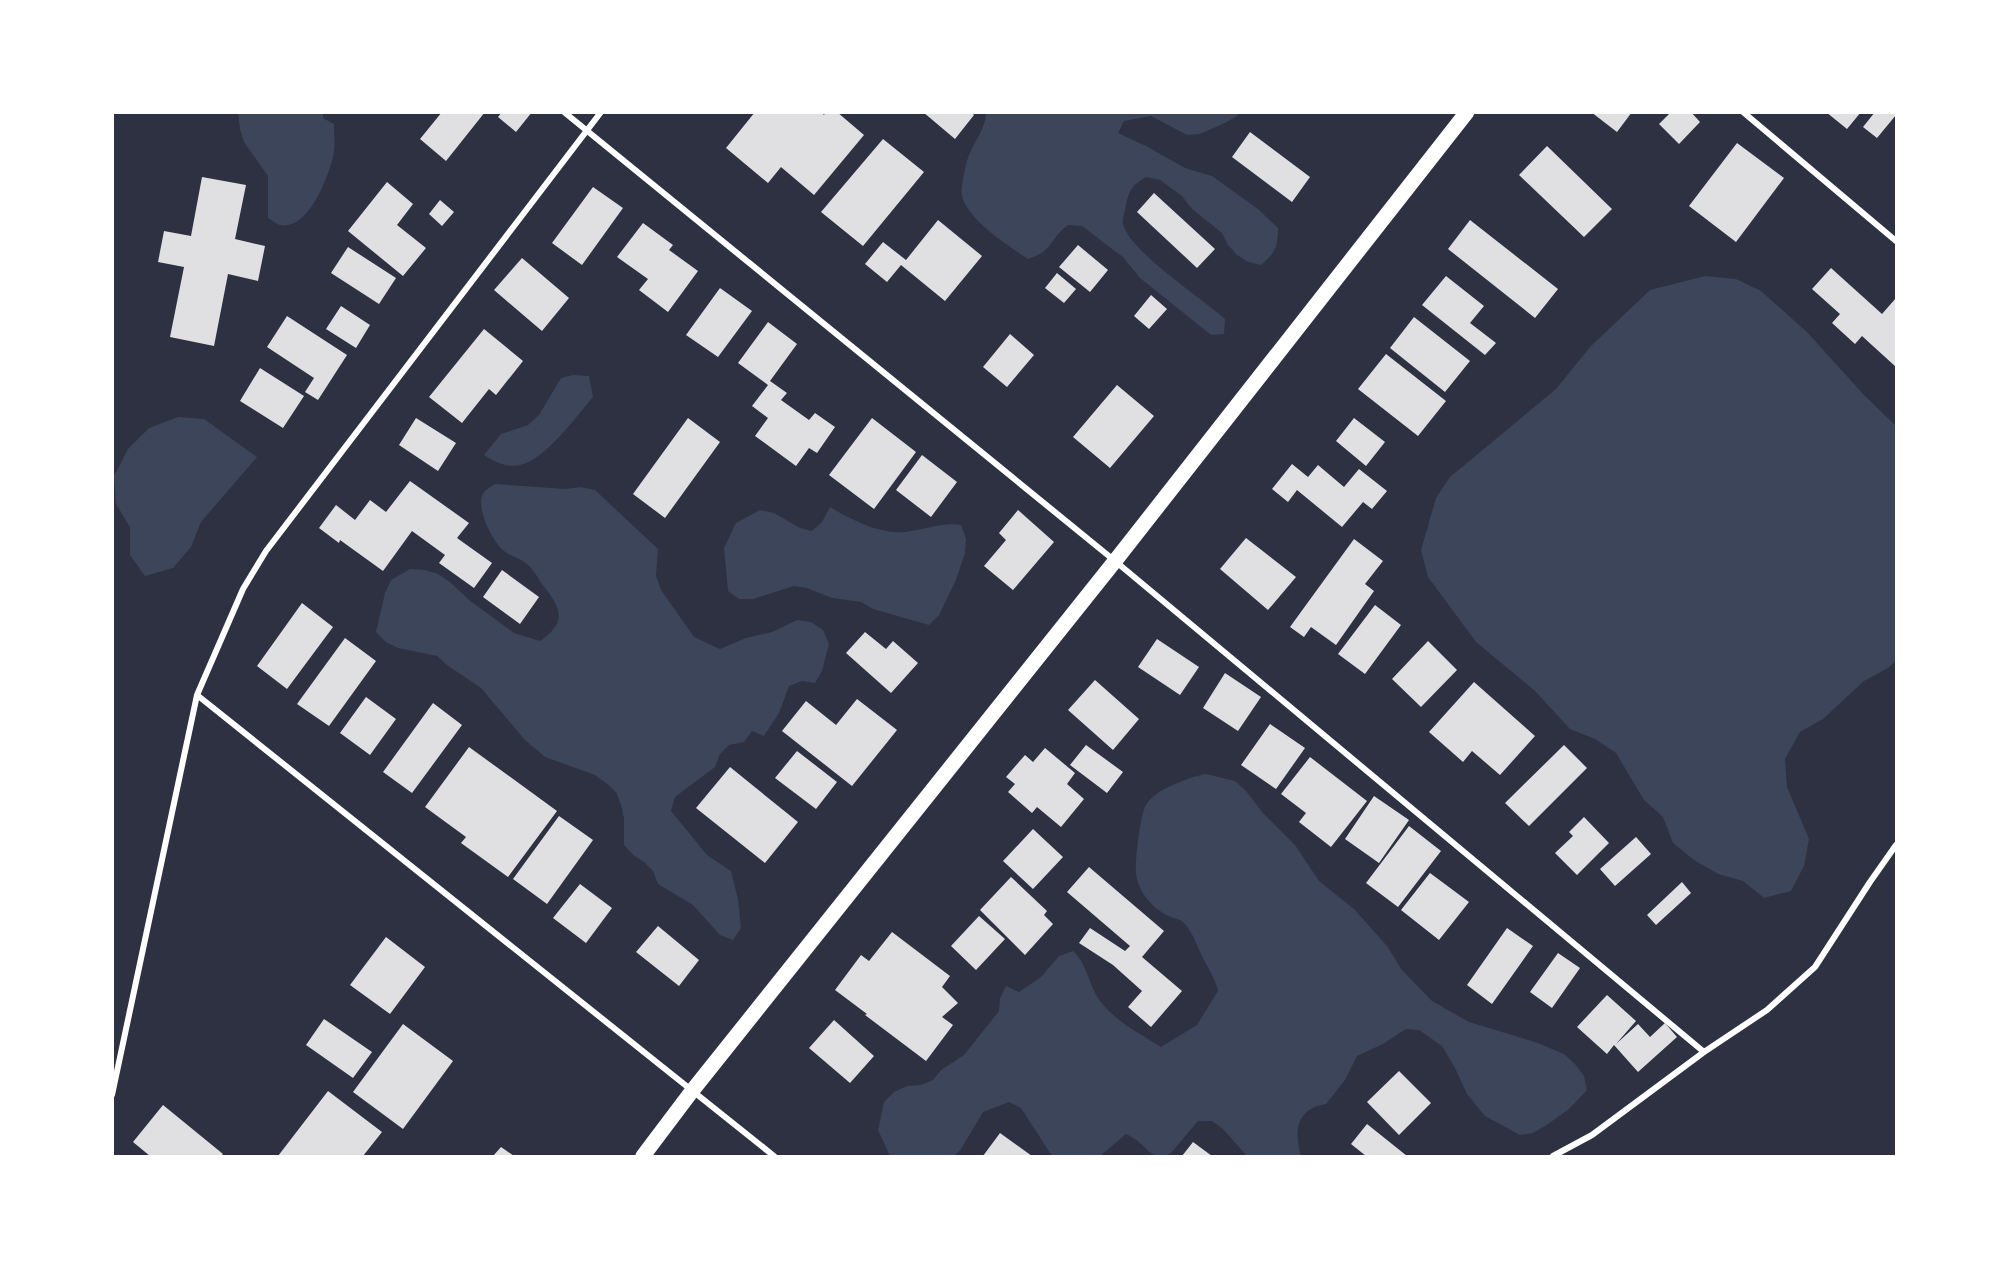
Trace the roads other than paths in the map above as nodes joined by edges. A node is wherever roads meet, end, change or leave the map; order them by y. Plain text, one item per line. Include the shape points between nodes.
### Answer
1 (564, 112) edge
2 (601, 112) edge
3 (1467, 112) edge
4 (1743, 112) edge
5 (586, 132) junction
6 (1896, 241) edge
7 (1116, 561) junction
8 (197, 695) junction
9 (1896, 846) edge
10 (1704, 1052) junction
11 (692, 1091) junction
12 (112, 1095) edge
13 (644, 1156) edge
14 (774, 1156) edge
15 (1553, 1156) edge

1 - 5 street
2 - 5 street
3 - 7 main road
4 - 6 street
5 - 7 street
5 - 8 street via 266,551 243,589
7 - 10 street
7 - 11 main road
8 - 11 street
8 - 12 street
9 - 10 street via 1815,966 1767,1011
10 - 15 street via 1592,1135
11 - 13 main road
11 - 14 street

